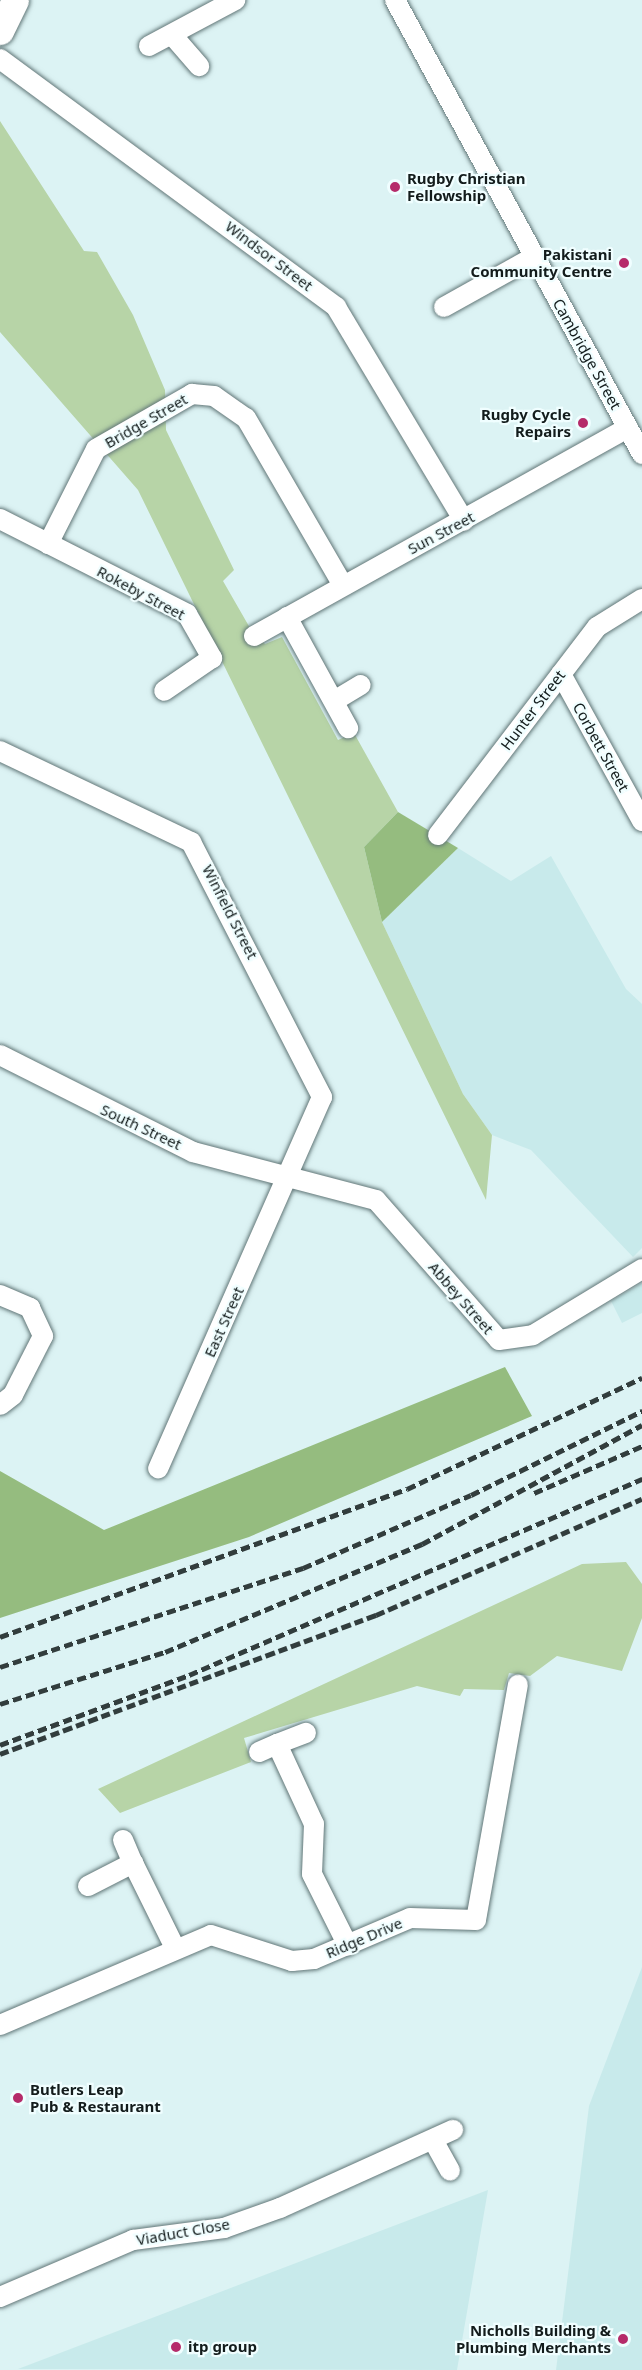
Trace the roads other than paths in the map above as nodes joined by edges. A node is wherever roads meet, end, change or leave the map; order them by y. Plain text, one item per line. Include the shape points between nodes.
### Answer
1 (15, 0) edge
2 (235, 0) edge
3 (395, 0) edge
4 (0, 31) edge
5 (173, 36) junction
6 (149, 46) dead end
7 (0, 59) edge
8 (199, 66) dead end
9 (534, 256) junction
10 (444, 307) dead end
11 (628, 428) junction
12 (642, 454) edge
13 (0, 519) edge
14 (464, 521) junction
15 (48, 544) junction
16 (343, 585) junction
17 (642, 599) edge
18 (287, 617) junction
19 (254, 636) dead end
20 (561, 674) junction
21 (361, 685) dead end
22 (164, 691) dead end
23 (334, 701) junction
24 (348, 728) dead end
25 (0, 751) edge
26 (642, 821) edge
27 (438, 835) dead end
28 (0, 1055) edge
29 (291, 1176) junction
30 (642, 1269) edge
31 (0, 1295) edge
32 (0, 1406) edge
33 (158, 1468) dead end
34 (518, 1685) dead end
35 (306, 1733) dead end
36 (277, 1744) junction
37 (259, 1752) dead end
38 (123, 1840) dead end
39 (132, 1863) junction
40 (88, 1886) dead end
41 (348, 1946) junction
42 (175, 1948) junction
43 (0, 2025) edge
44 (453, 2130) dead end
45 (433, 2140) junction
46 (450, 2171) dead end
47 (0, 2297) edge

1 - 4 street
2 - 5 street
3 - 9 street, Cambridge Street
5 - 6 street
5 - 8 street
7 - 14 street, Windsor Street via 336,307
9 - 10 street
9 - 11 street, Cambridge Street
11 - 12 street, Cambridge Street
11 - 14 street, Sun Street
13 - 15 street, Rokeby Street
14 - 16 street, Sun Street
15 - 16 street, Bridge Street via 96,449 192,394 234,406
15 - 22 street, Rokeby Street via 187,614 212,658
16 - 18 street, Sun Street
17 - 20 street, Hunter Street via 597,627
18 - 19 street, Sun Street
18 - 23 street
20 - 26 street, Corbett Street
20 - 27 street, Hunter Street
21 - 23 street
23 - 24 street
25 - 29 street, Winfield Street via 191,842 199,852 322,1097
28 - 29 street, South Street via 193,1152
29 - 30 street, Abbey Street via 376,1200 499,1340 533,1335
29 - 33 street, East Street
31 - 32 street via 30,1308 43,1336 13,1395
34 - 41 street, Ridge Drive via 476,1920 410,1918
35 - 36 street
36 - 37 street
36 - 41 street via 314,1824 312,1874
38 - 39 street
39 - 40 street
39 - 42 street
41 - 42 street, Ridge Drive via 314,1959 292,1961 211,1935
42 - 43 street, Ridge Drive
44 - 45 street, Viaduct Close
45 - 46 street
45 - 47 street, Viaduct Close via 224,2228 133,2240

